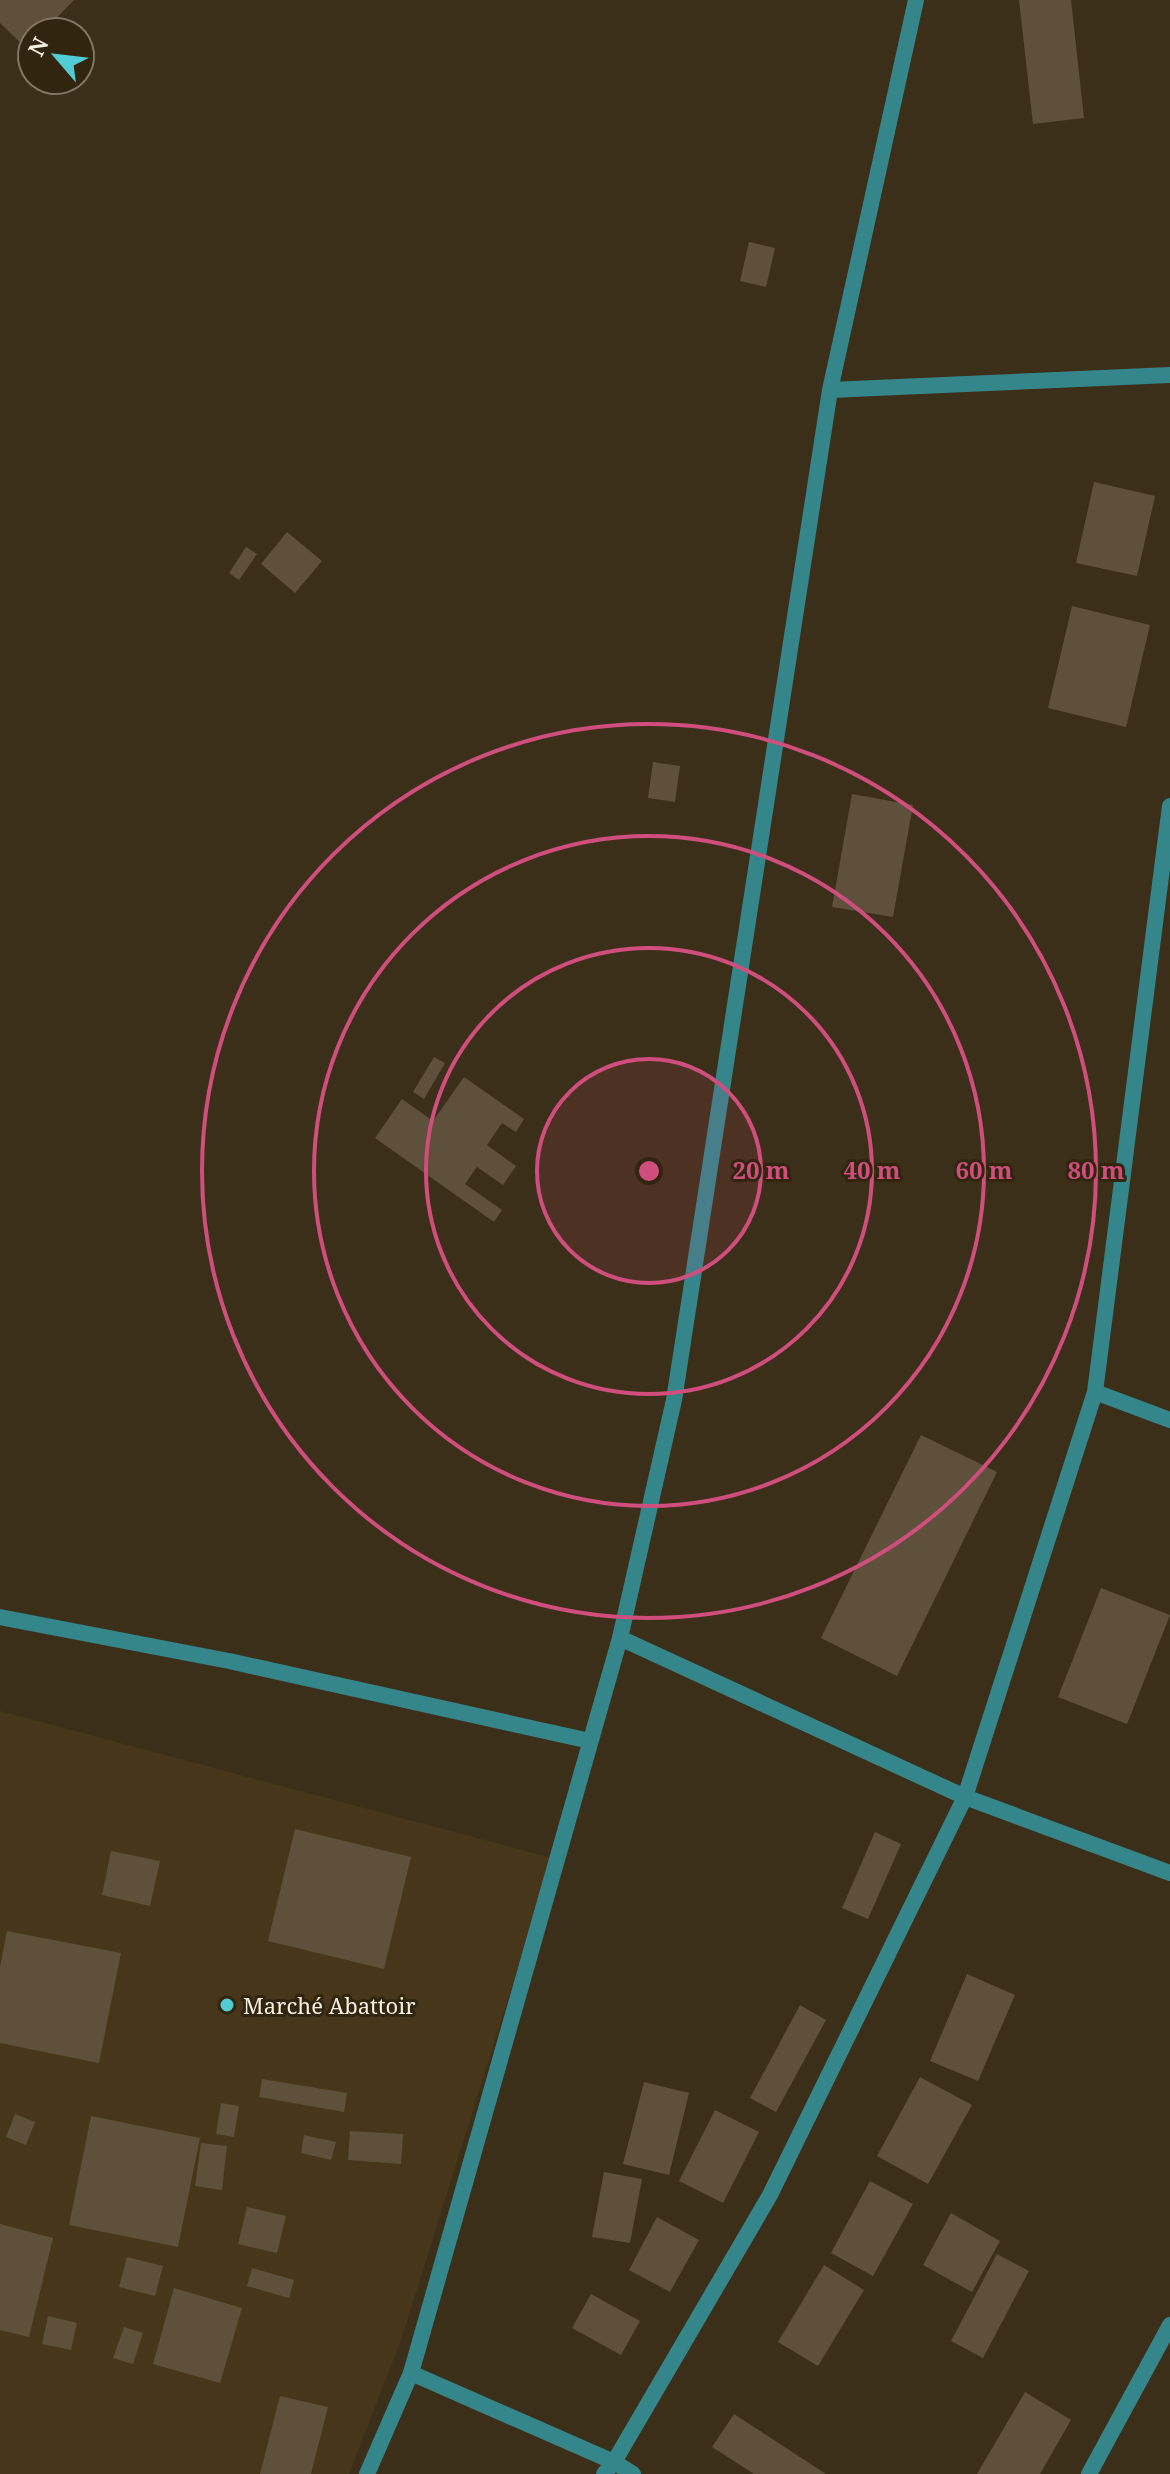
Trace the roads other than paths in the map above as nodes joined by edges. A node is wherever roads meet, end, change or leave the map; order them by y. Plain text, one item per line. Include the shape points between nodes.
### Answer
1 (916, 0) edge
2 (1170, 375) edge
3 (830, 390) junction
4 (1170, 806) edge
5 (1095, 1392) junction
6 (1170, 1420) edge
7 (0, 1617) edge
8 (620, 1638) junction
9 (590, 1741) junction
10 (965, 1797) junction
11 (1170, 1873) edge
12 (1170, 2325) edge
13 (411, 2373) junction
14 (609, 2468) edge
15 (367, 2474) edge
16 (633, 2474) edge
17 (1089, 2474) edge

1 - 3 street
2 - 3 street
3 - 8 street via 674,1400
4 - 5 street
5 - 6 street
5 - 10 street
7 - 9 street via 229,1661
8 - 9 street
8 - 10 street
9 - 13 street
10 - 11 street
10 - 14 street via 770,2195
12 - 17 street
13 - 14 street
13 - 15 street
14 - 16 street

